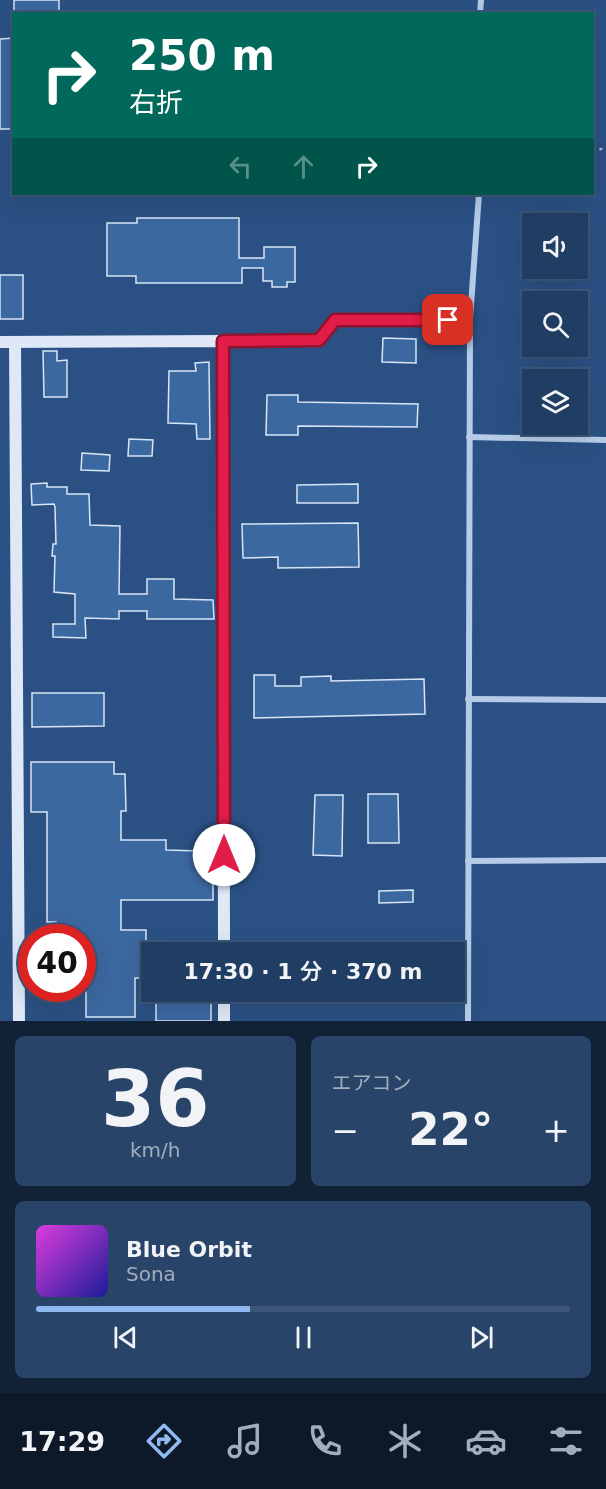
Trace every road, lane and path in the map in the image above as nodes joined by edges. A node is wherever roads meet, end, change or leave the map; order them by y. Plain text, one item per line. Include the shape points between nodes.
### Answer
1 (479, 195) edge
2 (470, 319) junction
3 (223, 341) junction
4 (0, 342) edge
5 (15, 342) junction
6 (469, 437) junction
7 (606, 440) edge
8 (468, 699) junction
9 (606, 700) edge
10 (606, 860) edge
11 (468, 861) junction
12 (224, 942) edge
13 (224, 1002) edge
14 (19, 1021) edge
15 (224, 1021) edge
16 (468, 1021) edge

1 - 2 street
2 - 3 street via 335,320 319,340
2 - 6 street
3 - 5 street
3 - 12 street
4 - 5 street
5 - 14 street
6 - 7 street
6 - 8 street
8 - 9 street
8 - 11 street
10 - 11 street
11 - 16 street
13 - 15 street

